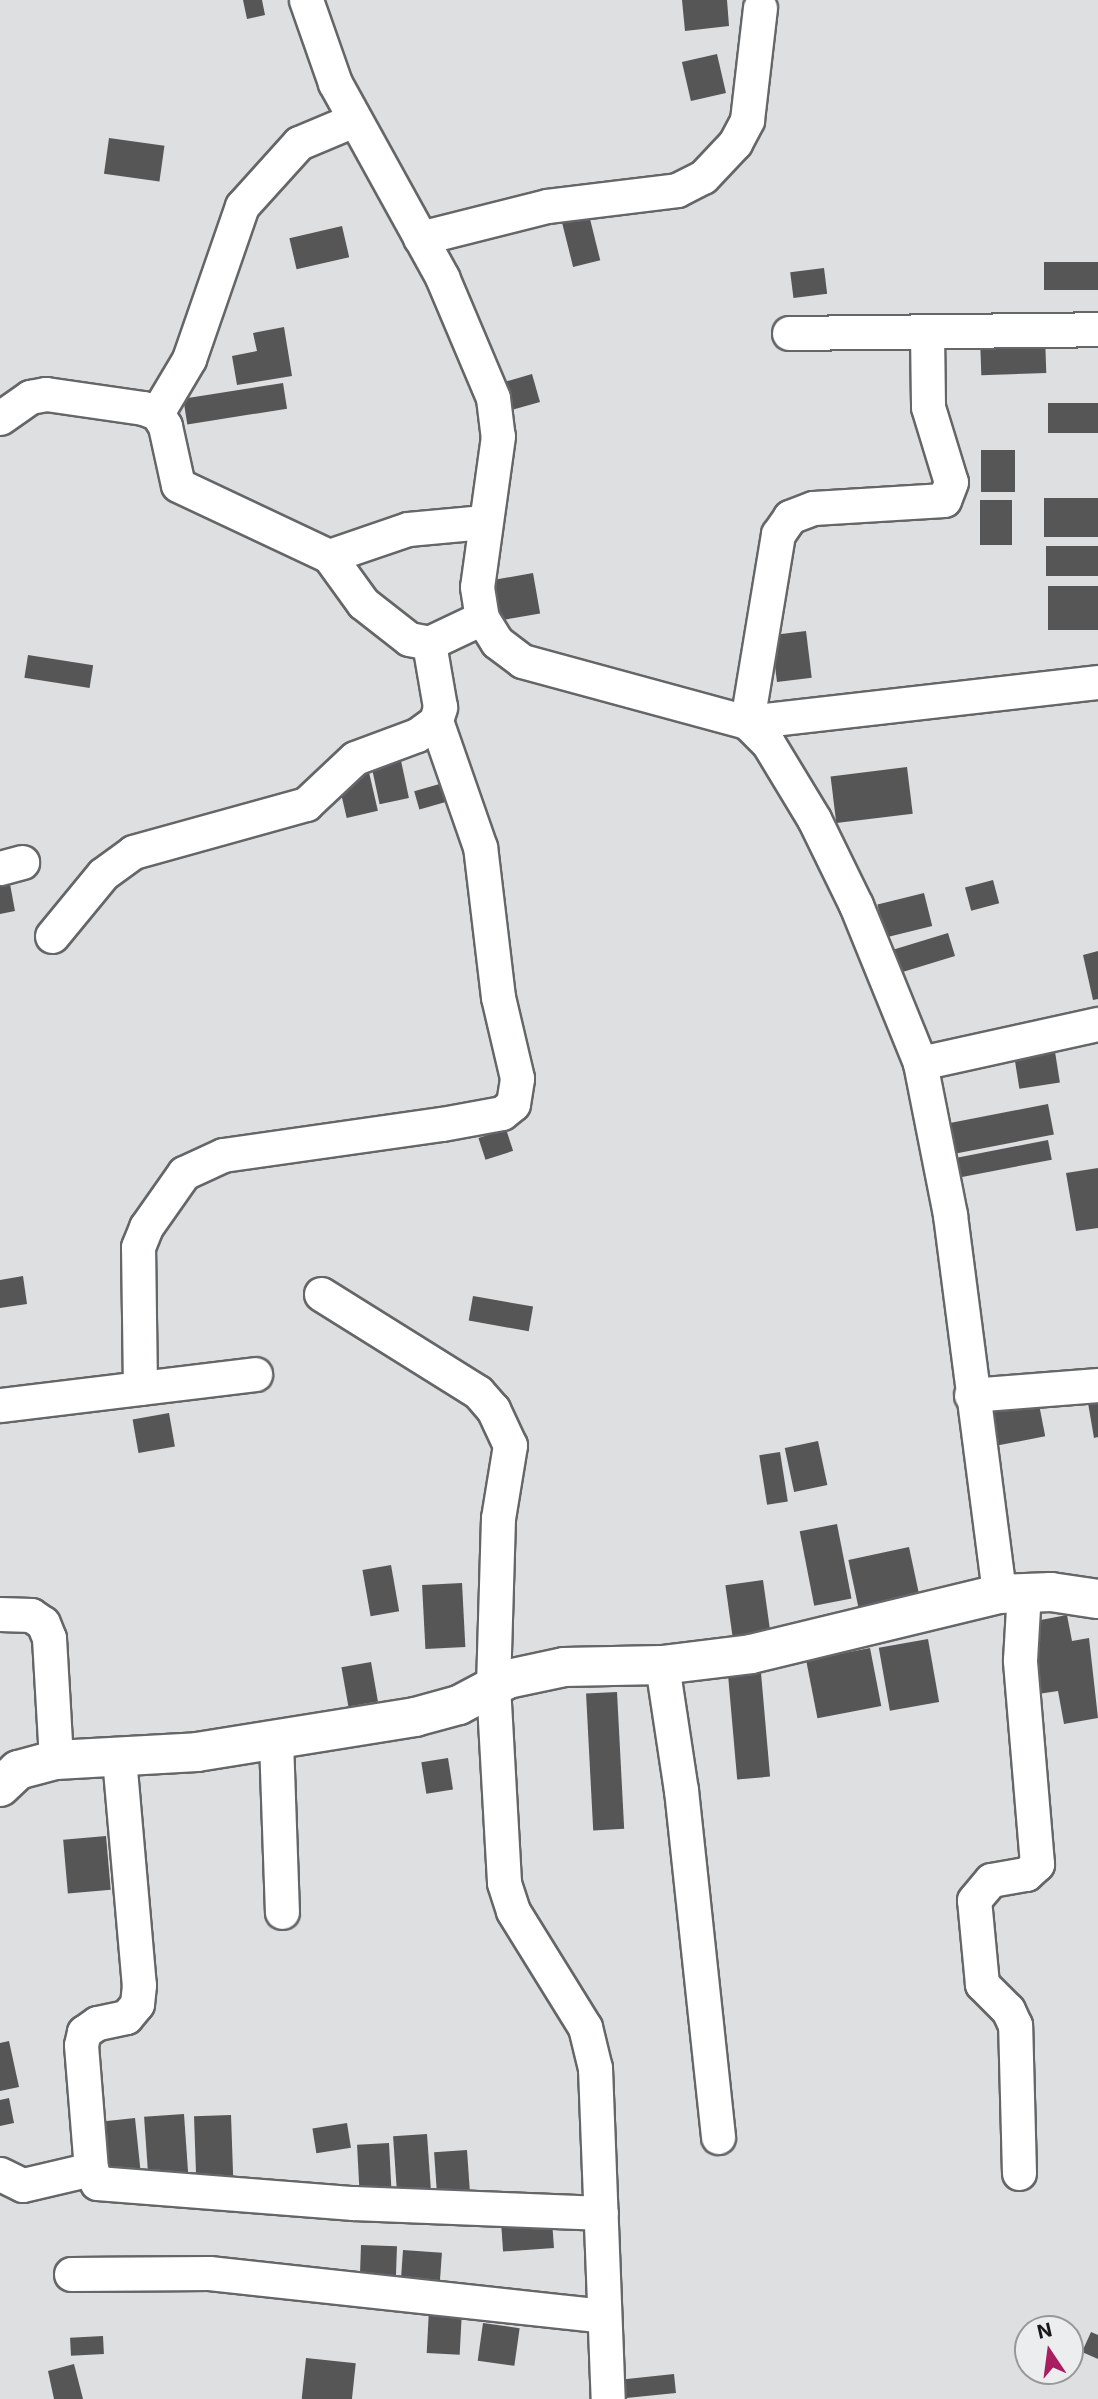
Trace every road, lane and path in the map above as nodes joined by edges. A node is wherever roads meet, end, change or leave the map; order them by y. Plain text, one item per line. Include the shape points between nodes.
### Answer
1 (306, 0) edge
2 (760, 8) dead end
3 (354, 120) junction
4 (420, 239) junction
5 (1098, 329) edge
6 (789, 333) dead end
7 (928, 333) junction
8 (157, 413) junction
9 (0, 418) edge
10 (484, 522) junction
11 (329, 556) junction
12 (482, 618) junction
13 (429, 643) junction
14 (1098, 681) edge
15 (436, 721) junction
16 (747, 722) junction
17 (52, 936) dead end
18 (1098, 1024) edge
19 (920, 1063) junction
20 (321, 1294) dead end
21 (255, 1374) dead end
22 (1098, 1385) edge
23 (141, 1388) junction
24 (971, 1395) junction
25 (0, 1405) edge
26 (1012, 1592) junction
27 (1098, 1599) edge
28 (0, 1614) edge
29 (662, 1665) junction
30 (493, 1685) junction
31 (276, 1741) junction
32 (119, 1758) junction
33 (56, 1760) junction
34 (0, 1787) edge
35 (282, 1912) dead end
36 (718, 2137) dead end
37 (90, 2169) junction
38 (1019, 2173) dead end
39 (0, 2174) edge
40 (600, 2213) junction
41 (71, 2274) dead end
42 (602, 2316) junction
43 (608, 2399) edge

1 - 3 street
2 - 4 street via 747,120 735,143 703,177 677,190 547,206
3 - 4 street
3 - 8 street via 289,150 242,206 189,359
4 - 10 street via 475,347 493,398 498,436
5 - 7 street
6 - 7 street
7 - 16 street via 928,407 951,482 944,500 813,508 790,517 778,534
8 - 9 street via 90,397 46,394 23,401
8 - 11 street via 165,426 170,470 187,493 301,539
10 - 11 street via 408,529
10 - 12 street via 477,587
11 - 13 street via 383,622 408,639
12 - 13 street
12 - 16 street via 497,642 522,661
13 - 15 street via 440,707
14 - 16 street
15 - 17 street via 417,735 355,758 306,804 133,852 103,874
15 - 23 street via 480,847 498,997 517,1078 513,1104 502,1113 454,1122 223,1155 184,1173 146,1227 138,1247
16 - 19 street via 768,743 814,819 902,1009
18 - 19 street
19 - 24 street via 950,1215
20 - 30 street via 478,1392 494,1409 510,1445 498,1518
21 - 23 street
22 - 24 street
23 - 25 street
24 - 26 street
26 - 27 street
26 - 29 street via 751,1654
26 - 38 street via 1037,1864 1026,1874 991,1880 974,1900 982,1984 1015,2025
28 - 33 street via 31,1615 47,1630
29 - 30 street via 564,1667
29 - 36 street via 681,1790
30 - 31 street via 459,1705 415,1717
30 - 40 street via 504,1883 513,1911 585,2027 600,2114
31 - 32 street
31 - 35 street
32 - 33 street
32 - 37 street via 139,1985 137,2004 126,2017 97,2023 84,2032
33 - 34 street via 18,1770
37 - 39 street via 23,2185
37 - 40 street via 97,2183 111,2188
40 - 42 street
41 - 42 street via 209,2273
42 - 43 street

